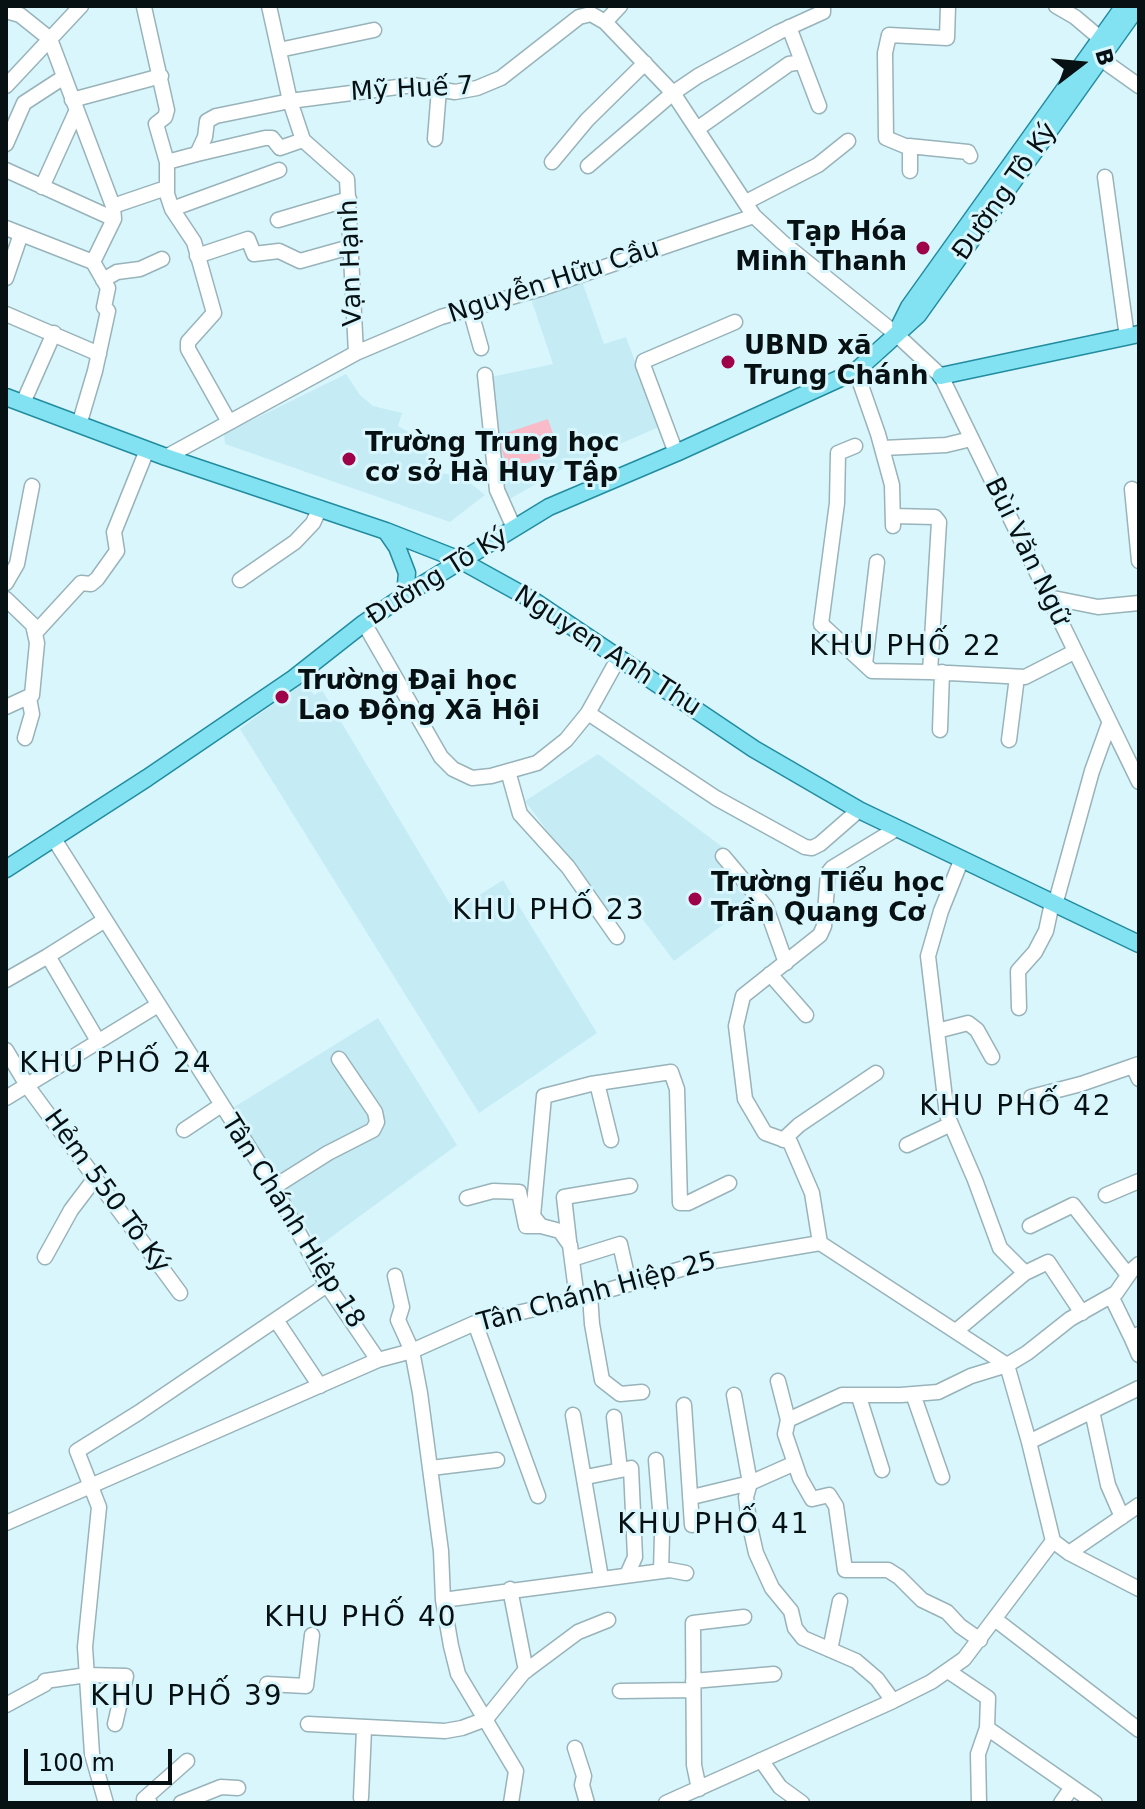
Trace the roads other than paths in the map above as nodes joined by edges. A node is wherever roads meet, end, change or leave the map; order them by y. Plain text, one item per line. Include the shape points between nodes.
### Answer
1 (81, 6) edge
2 (271, 6) edge
3 (620, 6) edge
4 (823, 6) edge
5 (948, 6) edge
6 (1056, 6) edge
7 (1124, 6) edge
8 (1138, 6) edge
9 (144, 7) edge
10 (6, 11) edge
11 (605, 22) junction
12 (789, 27) junction
13 (374, 30) dead end
14 (50, 39) junction
15 (1101, 39) junction
16 (279, 50) junction
17 (1101, 59) junction
18 (802, 62) junction
19 (645, 63) junction
20 (161, 76) junction
21 (64, 77) junction
22 (8, 80) edge
23 (1139, 86) edge
24 (439, 89) junction
25 (673, 93) junction
26 (290, 101) junction
27 (74, 106) junction
28 (819, 106) dead end
29 (697, 129) junction
30 (435, 139) dead end
31 (303, 140) junction
32 (848, 141) dead end
33 (6, 144) edge
34 (909, 146) junction
35 (197, 154) junction
36 (970, 156) dead end
37 (167, 162) junction
38 (552, 162) dead end
39 (588, 166) dead end
40 (6, 170) edge
41 (279, 170) dead end
42 (910, 171) dead end
43 (1105, 177) dead end
44 (42, 187) junction
45 (166, 188) junction
46 (349, 199) junction
47 (172, 209) junction
48 (750, 209) junction
49 (114, 212) junction
50 (278, 220) dead end
51 (6, 228) edge
52 (21, 234) junction
53 (350, 247) junction
54 (197, 256) junction
55 (162, 259) dead end
56 (93, 262) junction
57 (7, 273) edge
58 (103, 280) junction
59 (470, 309) junction
60 (6, 314) edge
61 (735, 322) dead end
62 (54, 333) junction
63 (896, 334) junction
64 (1133, 335) edge
65 (481, 348) dead end
66 (356, 353) junction
67 (99, 354) junction
68 (856, 371) junction
69 (485, 375) dead end
70 (941, 376) junction
71 (6, 397) edge
72 (23, 403) junction
73 (229, 422) junction
74 (79, 425) junction
75 (971, 439) junction
76 (855, 446) dead end
77 (883, 448) junction
78 (147, 450) junction
79 (676, 453) junction
80 (166, 457) junction
81 (32, 486) dead end
82 (1132, 489) dead end
83 (320, 508) junction
84 (514, 528) junction
85 (386, 531) junction
86 (460, 560) junction
87 (1139, 561) edge
88 (877, 562) dead end
89 (240, 580) dead end
90 (6, 583) edge
91 (405, 595) junction
92 (1048, 597) junction
93 (6, 599) edge
94 (1139, 603) edge
95 (364, 623) junction
96 (36, 632) junction
97 (1074, 652) junction
98 (618, 659) junction
99 (865, 664) junction
100 (936, 672) junction
101 (1017, 677) junction
102 (29, 698) junction
103 (6, 707) edge
104 (588, 713) junction
105 (1109, 724) junction
106 (940, 730) dead end
107 (25, 738) dead end
108 (1009, 740) dead end
109 (508, 771) junction
110 (1139, 782) edge
111 (859, 810) junction
112 (896, 829) junction
113 (54, 839) junction
114 (723, 856) dead end
115 (961, 861) junction
116 (7, 866) edge
117 (1053, 904) junction
118 (105, 920) junction
119 (617, 937) dead end
120 (1139, 944) edge
121 (48, 956) junction
122 (786, 963) junction
123 (770, 974) junction
124 (6, 980) edge
125 (158, 1005) junction
126 (1019, 1008) dead end
127 (806, 1015) dead end
128 (937, 1031) junction
129 (98, 1041) junction
130 (6, 1050) edge
131 (992, 1057) dead end
132 (339, 1059) dead end
133 (1137, 1070) edge
134 (876, 1073) dead end
135 (597, 1083) junction
136 (28, 1087) junction
137 (1031, 1097) dead end
138 (6, 1098) edge
139 (220, 1106) junction
140 (951, 1124) junction
141 (184, 1130) dead end
142 (611, 1140) dead end
143 (783, 1140) junction
144 (907, 1145) dead end
145 (96, 1177) junction
146 (1139, 1181) edge
147 (729, 1183) dead end
148 (630, 1186) dead end
149 (274, 1187) junction
150 (1106, 1195) dead end
151 (467, 1198) dead end
152 (541, 1226) junction
153 (1030, 1226) dead end
154 (820, 1243) junction
155 (571, 1252) junction
156 (45, 1257) dead end
157 (1134, 1270) edge
158 (1025, 1273) junction
159 (395, 1276) dead end
160 (629, 1284) junction
161 (327, 1285) junction
162 (180, 1293) dead end
163 (1111, 1296) junction
164 (584, 1297) junction
165 (1082, 1313) junction
166 (276, 1320) junction
167 (475, 1323) junction
168 (956, 1331) junction
169 (1136, 1337) edge
170 (412, 1351) junction
171 (1139, 1355) edge
172 (378, 1360) junction
173 (1007, 1365) junction
174 (778, 1381) dead end
175 (320, 1386) junction
176 (1139, 1388) edge
177 (642, 1392) dead end
178 (913, 1394) junction
179 (734, 1395) dead end
180 (859, 1397) junction
181 (684, 1405) dead end
182 (1092, 1411) junction
183 (573, 1415) dead end
184 (614, 1417) dead end
185 (788, 1420) junction
186 (1029, 1442) junction
187 (497, 1460) dead end
188 (656, 1460) dead end
189 (795, 1463) junction
190 (431, 1468) junction
191 (620, 1470) junction
192 (882, 1470) dead end
193 (586, 1477) junction
194 (942, 1477) dead end
195 (750, 1483) junction
196 (92, 1485) junction
197 (538, 1496) dead end
198 (692, 1497) junction
199 (1139, 1505) edge
200 (1122, 1517) junction
201 (6, 1523) edge
202 (692, 1525) dead end
203 (1053, 1541) junction
204 (1069, 1553) junction
205 (661, 1571) junction
206 (686, 1573) dead end
207 (627, 1575) junction
208 (601, 1578) junction
209 (510, 1589) junction
210 (1139, 1589) edge
211 (443, 1600) junction
212 (840, 1601) dead end
213 (744, 1617) dead end
214 (608, 1620) dead end
215 (996, 1620) junction
216 (312, 1635) dead end
217 (980, 1640) junction
218 (830, 1650) junction
219 (526, 1671) junction
220 (948, 1671) junction
221 (774, 1674) dead end
222 (87, 1675) junction
223 (267, 1684) dead end
224 (693, 1686) junction
225 (620, 1691) dead end
226 (893, 1701) junction
227 (6, 1705) edge
228 (486, 1719) junction
229 (115, 1724) dead end
230 (308, 1724) dead end
231 (987, 1728) junction
232 (364, 1729) junction
233 (1139, 1730) edge
234 (575, 1748) dead end
235 (761, 1760) junction
236 (187, 1761) dead end
237 (1072, 1787) junction
238 (238, 1788) dead end
239 (699, 1789) junction
240 (361, 1798) dead end
241 (106, 1803) edge
242 (150, 1803) edge
243 (181, 1803) edge
244 (511, 1803) edge
245 (587, 1803) edge
246 (666, 1803) edge
247 (802, 1803) edge
248 (979, 1803) edge
249 (1061, 1803) edge
250 (1095, 1803) edge

1 - 14 street
2 - 16 street
3 - 11 street
4 - 12 street via 823,12
5 - 34 street via 947,38 889,35 886,138
6 - 15 street
7 - 15 main road, Đường Tô Ký
8 - 17 main road, Đường Tô Ký
9 - 20 street
10 - 14 street via 20,15
11 - 19 street, Bùi Văn Ngữ
11 - 24 street, Mỹ Huế 7 via 591,14 579,17 488,86
12 - 18 street
12 - 25 street
13 - 16 street
14 - 21 street
14 - 22 street
15 - 63 main road, Đường Tô Ký via 909,307
16 - 26 street
17 - 23 street
17 - 63 main road, Đường Tô Ký via 918,315
18 - 28 street
18 - 29 street via 789,64
19 - 25 street, Bùi Văn Ngữ
19 - 38 street
20 - 27 street
20 - 37 street via 167,115 156,124
21 - 27 street
21 - 33 street via 24,103
24 - 26 street, Mỹ Huế 7 via 413,85
24 - 30 street
25 - 29 street, Bùi Văn Ngữ
25 - 39 street
26 - 31 street
26 - 35 street, Mỹ Huế 7 via 207,121
27 - 44 street
27 - 49 street
29 - 48 street, Bùi Văn Ngữ
31 - 35 street via 280,148 265,138
31 - 46 street, Vạn Hạnh via 345,175
32 - 48 street, Nguyễn Hữu Cầu
34 - 36 street
34 - 42 street
35 - 37 street
37 - 45 street
40 - 44 street
41 - 47 street
43 - 64 street
44 - 49 street
45 - 47 street
45 - 49 street
46 - 50 street
46 - 53 street, Vạn Hạnh
47 - 54 street
48 - 59 street, Nguyễn Hữu Cầu via 543,288
48 - 63 street, Bùi Văn Ngữ via 782,242
49 - 56 street
51 - 52 street
52 - 56 street
52 - 57 street
53 - 54 street via 300,261 279,251 254,254 248,239
53 - 66 street, Vạn Hạnh
54 - 73 street via 214,313 188,342 188,349
55 - 58 street
56 - 58 street
58 - 67 street via 108,311
59 - 65 street
59 - 66 street, Nguyễn Hữu Cầu
60 - 62 street
61 - 79 street via 644,361
62 - 67 street
62 - 72 street
63 - 68 main road, Đường Tô Ký
63 - 70 street, Bùi Văn Ngữ
64 - 70 main road
66 - 73 street, Nguyễn Hữu Cầu
67 - 74 street
68 - 77 street
68 - 79 main road, Đường Tô Ký
69 - 84 street via 497,490
70 - 75 street, Bùi Văn Ngữ
71 - 72 main road, Nguyen Anh Thu
72 - 74 main road, Nguyen Anh Thu
73 - 80 street, Nguyễn Hữu Cầu
74 - 78 main road, Nguyen Anh Thu
75 - 77 street
75 - 92 street, Bùi Văn Ngữ
76 - 99 street via 838,453 821,624
77 - 100 street via 893,521 935,517 939,522
78 - 80 main road, Nguyen Anh Thu
78 - 96 street via 114,532 117,551 97,579 81,583
79 - 84 main road, Đường Tô Ký via 549,507
80 - 83 main road, Nguyen Anh Thu
81 - 90 street via 17,564
82 - 87 street
83 - 85 main road, Nguyen Anh Thu
83 - 89 street via 295,542
84 - 86 main road, Đường Tô Ký
85 - 86 main road, Nguyen Anh Thu
85 - 91 main road via 407,573
86 - 91 main road, Đường Tô Ký
86 - 98 main road, Nguyen Anh Thu via 534,601
88 - 99 street
91 - 95 main road, Đường Tô Ký
92 - 94 street via 1098,607
92 - 97 street, Bùi Văn Ngữ
93 - 96 street
95 - 109 street via 441,757 472,778
95 - 113 main road, Đường Tô Ký via 294,678
96 - 102 street
97 - 101 street
97 - 105 street, Bùi Văn Ngữ
98 - 104 street
98 - 111 main road, Nguyen Anh Thu via 754,749
99 - 100 street via 872,671
100 - 101 street
100 - 106 street
101 - 108 street
102 - 103 street
102 - 107 street via 32,714
104 - 109 street via 537,763
104 - 111 street via 716,798 805,847 820,844
105 - 110 street, Bùi Văn Ngữ
105 - 117 street
109 - 119 street via 520,814 568,867
111 - 112 main road, Nguyen Anh Thu
112 - 115 main road, Nguyen Anh Thu
112 - 122 street via 832,868 820,935
113 - 116 main road, Đường Tô Ký
113 - 118 street, Tân Chánh Hiệp 18
114 - 122 street via 766,907
115 - 117 main road, Nguyen Anh Thu
115 - 128 street via 928,956
117 - 120 main road, Nguyen Anh Thu
117 - 126 street via 1046,931 1018,971
118 - 121 street
118 - 125 street, Tân Chánh Hiệp 18
121 - 124 street
121 - 129 street
122 - 123 street
123 - 127 street
123 - 143 street via 743,996 736,1026 745,1099 765,1133
125 - 129 street
125 - 139 street, Tân Chánh Hiệp 18
128 - 131 street via 968,1023
128 - 140 street
129 - 136 street
130 - 136 street, Hẻm 550 Tô Ký
132 - 149 street via 375,1112 373,1130
133 - 137 street
134 - 143 street
135 - 142 street
135 - 147 street via 671,1072 677,1089 680,1203
135 - 152 street via 544,1096 533,1216
136 - 138 street
136 - 145 street, Hẻm 550 Tô Ký
139 - 141 street
139 - 149 street, Tân Chánh Hiệp 18
140 - 144 street
140 - 158 street via 1000,1248
143 - 154 street via 790,1142 812,1193
145 - 156 street
145 - 162 street, Hẻm 550 Tô Ký
146 - 150 street
148 - 155 street via 564,1197
149 - 161 street, Tân Chánh Hiệp 18
151 - 152 street via 519,1192 526,1226
152 - 155 street via 560,1231
153 - 157 street via 1073,1205
154 - 160 street, Tân Chánh Hiệp 25 via 702,1263
154 - 168 street
155 - 160 street via 620,1244
155 - 164 street
157 - 163 street
158 - 165 street via 1048,1262
158 - 168 street
159 - 170 street via 402,1307 398,1320
160 - 164 street, Tân Chánh Hiệp 25
161 - 166 street
161 - 172 street, Tân Chánh Hiệp 18
163 - 165 street
163 - 169 street
164 - 167 street, Tân Chánh Hiệp 25
164 - 177 street via 602,1380 620,1394
165 - 173 street
166 - 175 street
166 - 196 street via 77,1451
167 - 170 street, Tân Chánh Hiệp 25
167 - 197 street
168 - 173 street
169 - 171 street
170 - 172 street, Tân Chánh Hiệp 25
170 - 190 street
172 - 175 street, Tân Chánh Hiệp 25
173 - 178 street via 938,1392
173 - 186 street
174 - 185 street
175 - 196 street, Tân Chánh Hiệp 25
176 - 182 street
178 - 180 street
178 - 194 street
179 - 195 street
180 - 185 street via 842,1395
180 - 192 street
181 - 198 street
182 - 186 street
182 - 200 street via 1108,1485
183 - 193 street
184 - 191 street
185 - 189 street via 785,1434
186 - 203 street
187 - 190 street
188 - 205 street
189 - 195 street
189 - 217 street via 812,1499 829,1495 840,1523 845,1570 888,1570
190 - 211 street
191 - 193 street
191 - 207 street via 631,1468 635,1557
193 - 208 street
195 - 198 street
195 - 218 street via 749,1522 772,1588 791,1611 803,1638
196 - 201 street, Tân Chánh Hiệp 25
196 - 222 street via 99,1507
198 - 202 street
199 - 200 street
200 - 204 street
203 - 204 street
203 - 215 street
204 - 210 street
205 - 206 street
205 - 207 street
207 - 208 street
208 - 209 street
209 - 211 street
209 - 219 street
211 - 228 street via 458,1674
212 - 218 street
213 - 224 street via 693,1623
214 - 219 street via 578,1632
215 - 217 street
215 - 233 street
216 - 223 street via 306,1686
217 - 220 street
218 - 226 street via 856,1661
219 - 228 street
220 - 226 street
220 - 231 street via 988,1698
221 - 224 street
222 - 227 street via 45,1681
222 - 229 street via 126,1676
222 - 241 street via 92,1754
224 - 225 street
224 - 239 street
226 - 235 street
228 - 232 street via 445,1731
228 - 244 street via 516,1771
230 - 232 street
231 - 237 street
231 - 248 street via 978,1754
232 - 240 street
234 - 245 street
235 - 239 street
235 - 247 street via 780,1787
236 - 242 street via 144,1799
237 - 249 street
237 - 250 street
238 - 243 street via 221,1787
239 - 246 street

